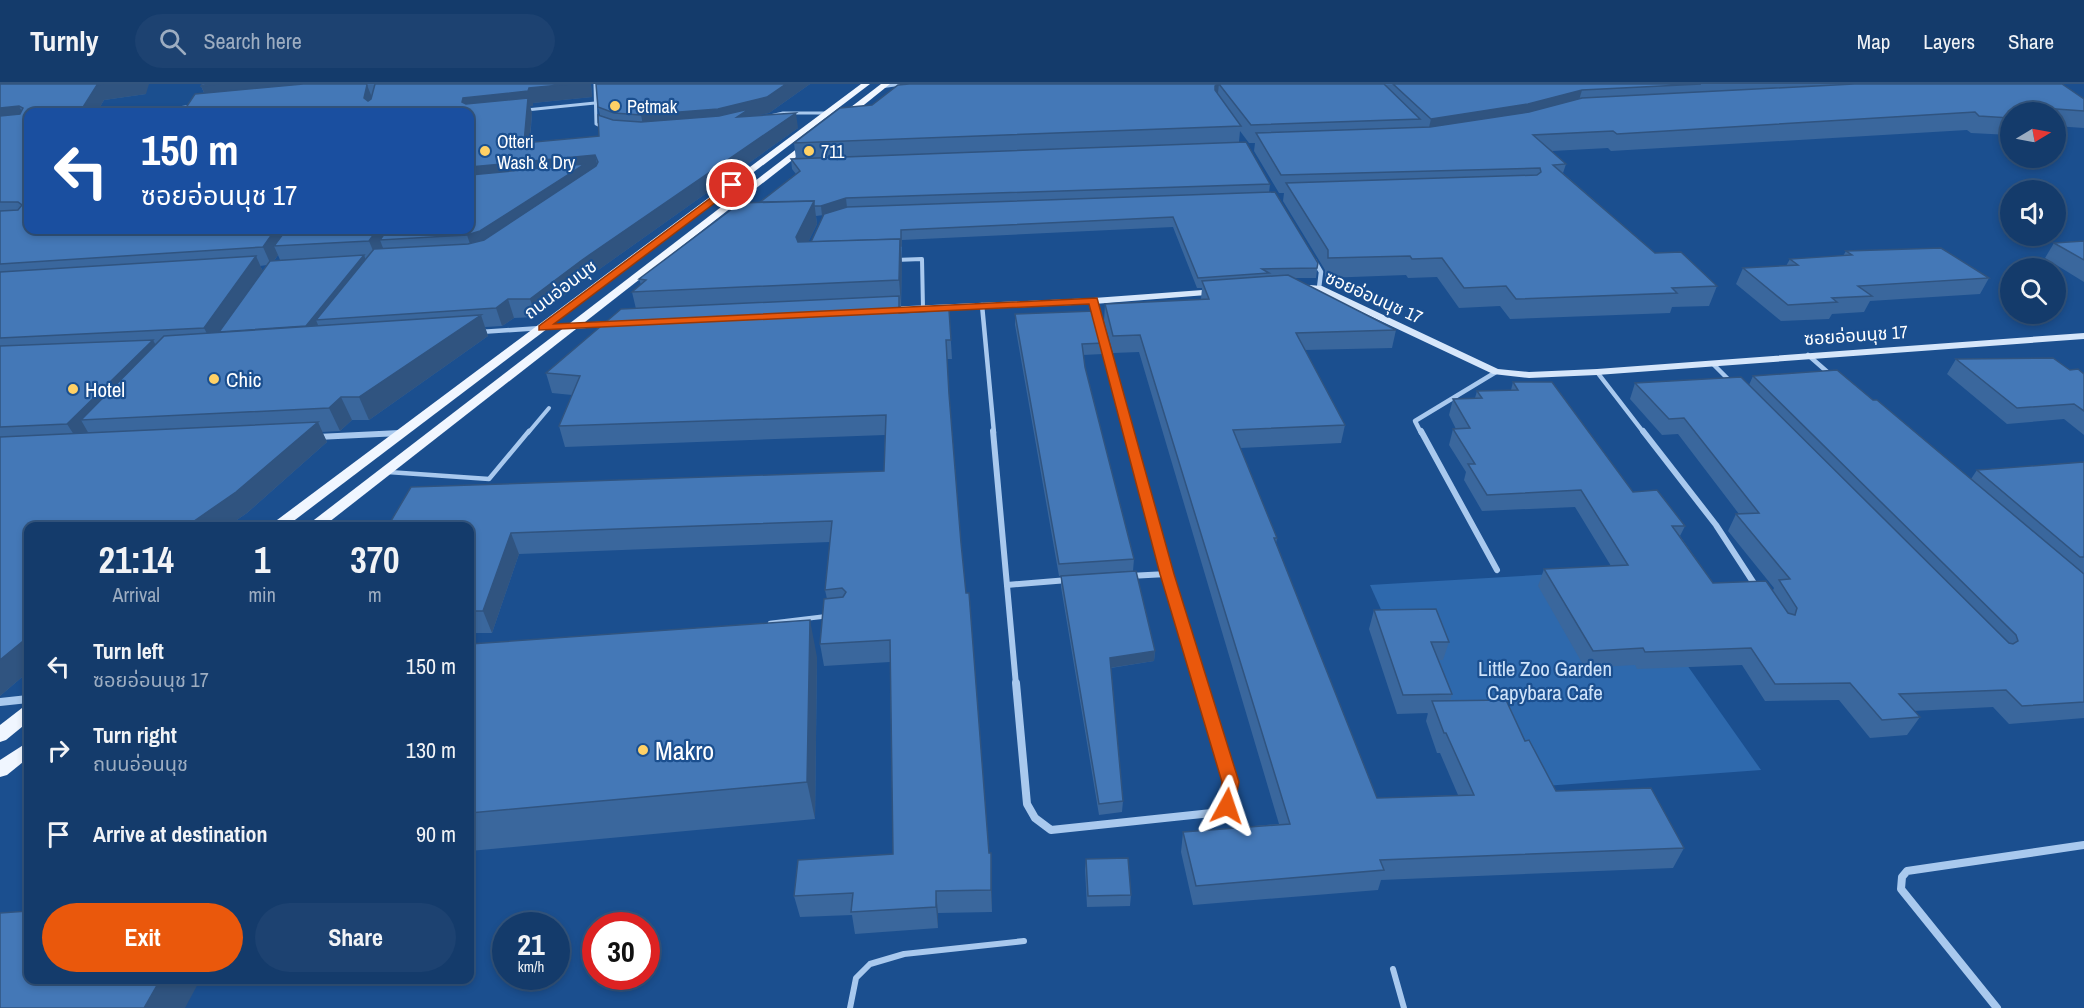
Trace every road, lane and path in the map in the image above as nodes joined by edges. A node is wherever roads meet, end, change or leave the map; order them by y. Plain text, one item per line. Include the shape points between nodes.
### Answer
1 (596, 84) edge
2 (867, 84) edge
3 (898, 84) edge
4 (885, 85) edge
5 (595, 103) junction
6 (200, 106) edge
7 (180, 108) edge
8 (515, 111) edge
9 (827, 113) junction
10 (848, 114) junction
11 (766, 117) edge
12 (829, 129) edge
13 (610, 130) edge
14 (819, 136) edge
15 (794, 164) edge
16 (782, 165) junction
17 (703, 224) junction
18 (715, 224) edge
19 (1310, 254) edge
20 (886, 260) edge
21 (1286, 287) edge
22 (1320, 288) junction
23 (1229, 291) edge
24 (1094, 300) junction
25 (982, 305) junction
26 (923, 308) junction
27 (876, 310) edge
28 (629, 323) edge
29 (570, 326) junction
30 (542, 328) junction
31 (477, 333) edge
32 (2084, 336) edge
33 (1808, 355) junction
34 (1713, 364) junction
35 (1496, 372) junction
36 (1597, 372) junction
37 (1835, 378) edge
38 (1738, 389) edge
39 (549, 408) dead end
40 (438, 431) junction
41 (403, 432) junction
42 (308, 437) edge
43 (386, 472) junction
44 (283, 522) edge
45 (320, 522) edge
46 (1497, 570) dead end
47 (1167, 574) junction
48 (1122, 577) edge
49 (1076, 580) edge
50 (1007, 585) junction
51 (1759, 590) edge
52 (833, 616) edge
53 (764, 624) edge
54 (24, 699) edge
55 (0, 702) edge
56 (24, 716) edge
57 (0, 735) edge
58 (24, 751) edge
59 (0, 770) edge
60 (2084, 844) edge
61 (1024, 941) dead end
62 (1393, 969) dead end
63 (850, 1008) edge
64 (1404, 1008) edge
65 (1997, 1008) edge

1 - 5 lane
2 - 9 main road, ถนนอ่อนนุช
3 - 4 street
4 - 10 main road
5 - 8 lane
5 - 13 lane via 596,123
6 - 7 street
9 - 10 lane
9 - 11 lane
9 - 30 main road, ถนนอ่อนนุช
10 - 12 main road
14 - 16 main road, ถนนอ่อนนุช
15 - 16 street
16 - 17 main road, ถนนอ่อนนุช
17 - 18 street
17 - 29 main road, ถนนอ่อนนุช
19 - 22 street via 1321,272
20 - 26 lane via 922,259
21 - 22 street, ซอยอ่อนนุช 17
22 - 35 street, ซอยอ่อนนุช 17
23 - 24 street
24 - 25 street
24 - 47 street
25 - 26 street
25 - 50 street
26 - 27 street
28 - 29 street
29 - 30 main road
29 - 40 main road, ถนนอ่อนนุช
30 - 31 street
30 - 41 main road, ถนนอ่อนนุช
32 - 33 street, ซอยอ่อนนุช 17
33 - 34 street, ซอยอ่อนนุช 17
33 - 37 street
34 - 36 street, ซอยอ่อนนุช 17
34 - 38 street
35 - 36 street, ซอยอ่อนนุช 17
35 - 46 street via 1415,422
36 - 51 street via 1716,525
39 - 43 lane via 489,478
40 - 41 main road
40 - 43 main road, ถนนอ่อนนุช
41 - 42 street
41 - 44 main road, ถนนอ่อนนุช
43 - 45 main road, ถนนอ่อนนุช
47 - 48 street
47 - 50 street via 1231,782 1227,806 1221,812 1051,830 1035,818 1027,804
49 - 50 street
52 - 53 lane
54 - 55 street
56 - 57 main road
58 - 59 main road
60 - 65 street via 1902,874 1901,889
61 - 63 lane via 904,954 870,964 856,978
62 - 64 lane

